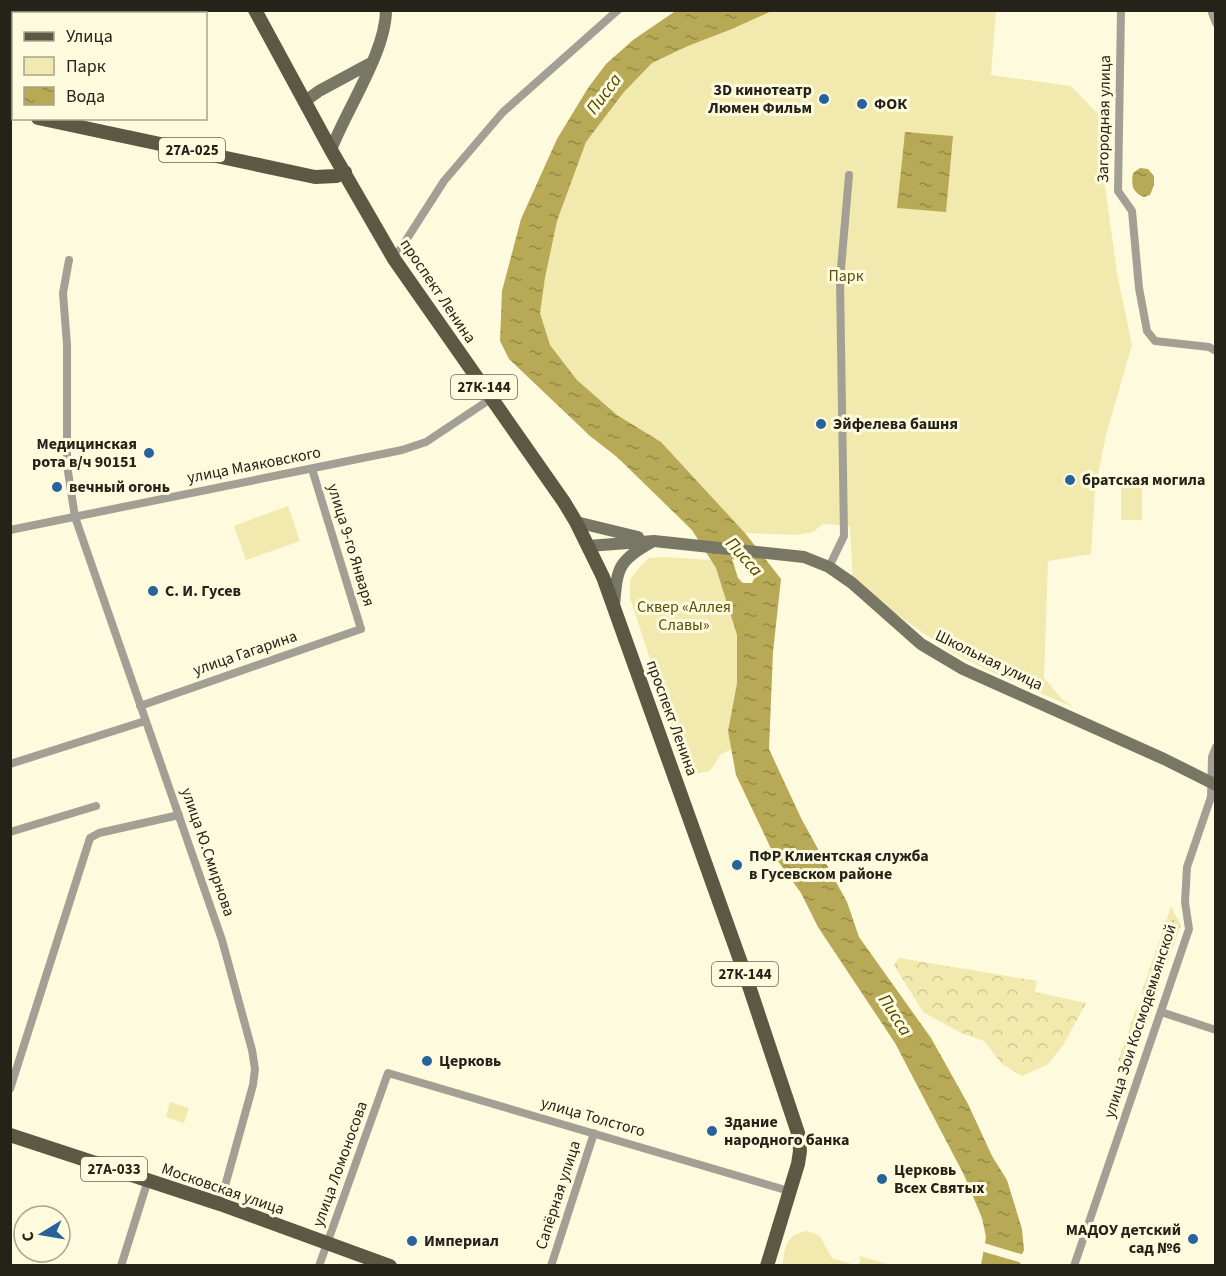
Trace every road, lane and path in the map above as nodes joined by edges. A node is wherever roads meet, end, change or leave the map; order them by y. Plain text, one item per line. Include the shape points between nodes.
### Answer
1 (255, 10) edge
2 (386, 10) edge
3 (618, 10) edge
4 (1121, 10) edge
5 (1210, 10) edge
6 (1215, 23) edge
7 (371, 63) junction
8 (304, 102) junction
9 (47, 120) edge
10 (331, 150) junction
11 (345, 172) junction
12 (849, 175) dead end
13 (394, 259) junction
14 (69, 260) dead end
15 (1215, 351) edge
16 (492, 398) junction
17 (312, 469) junction
18 (75, 517) junction
19 (576, 522) junction
20 (10, 530) edge
21 (654, 541) junction
22 (588, 546) junction
23 (829, 567) junction
24 (614, 607) junction
25 (361, 629) joint
26 (140, 706) junction
27 (145, 721) junction
28 (1215, 747) edge
29 (10, 764) edge
30 (1214, 784) edge
31 (96, 806) dead end
32 (179, 815) junction
33 (10, 832) edge
34 (1161, 1012) junction
35 (1215, 1030) edge
36 (388, 1072) joint
37 (10, 1089) edge
38 (594, 1133) junction
39 (10, 1135) edge
40 (148, 1180) junction
41 (789, 1191) junction
42 (220, 1204) junction
43 (327, 1244) junction
44 (121, 1266) edge
45 (319, 1266) edge
46 (390, 1266) edge
47 (551, 1266) edge
48 (767, 1266) edge
49 (1074, 1266) edge

1 - 8 main road, проспект Ленина / 27К-144
2 - 7 main road via 381,43
3 - 13 street via 503,112 444,181
4 - 15 street, Загородная улица via 1118,191 1132,211 1139,288 1148,331 1155,341
5 - 6 street
7 - 8 main road
7 - 10 main road
8 - 10 main road, проспект Ленина / 27К-144
9 - 11 main road, 27А-025 via 315,177
10 - 11 main road, проспект Ленина / 27К-144
11 - 13 main road, проспект Ленина / 27К-144
12 - 23 street via 840,280 844,536
13 - 16 main road, проспект Ленина / 27К-144
14 - 18 street, улица Ю.Смирнова via 63,293 67,465
16 - 17 street, улица Маяковского via 426,442
16 - 19 main road, проспект Ленина / 27К-144
17 - 18 street, улица Маяковского
17 - 25 street, улица 9-го Января
18 - 20 street, улица Маяковского
18 - 26 street, улица Ю.Смирнова
19 - 21 main road, Школьная улица
19 - 22 main road, проспект Ленина / 27К-144
21 - 22 main road, Школьная улица
21 - 23 main road, Школьная улица via 804,557
21 - 24 main road via 623,562
22 - 24 main road, проспект Ленина / 27К-144
23 - 30 main road, Школьная улица via 921,644 963,669
24 - 41 main road, проспект Ленина / 27К-144 via 795,1120 800,1151
25 - 26 street, улица Гагарина
26 - 27 street, улица Ю.Смирнова
27 - 29 street
27 - 32 street, улица Ю.Смирнова
28 - 30 street, улица Зои Космодемьянской
30 - 34 street, улица Зои Космодемьянской via 1187,867 1185,902 1189,929
31 - 33 street
32 - 37 street via 90,838
32 - 42 street, улица Ю.Смирнова via 229,962 255,1069
34 - 35 street
34 - 49 street, улица Зои Космодемьянской
36 - 38 street, улица Толстого
36 - 43 street, улица Ломоносова
38 - 41 street, улица Толстого
38 - 47 street, Сапёрная улица
39 - 40 main road, Московская улица / 27А-033
40 - 42 main road, Московская улица / 27А-033
40 - 44 street
41 - 48 main road, проспект Ленина / 27К-144
42 - 43 main road, Московская улица / 27А-033
43 - 45 street, улица Ломоносова
43 - 46 main road, Московская улица / 27А-033

